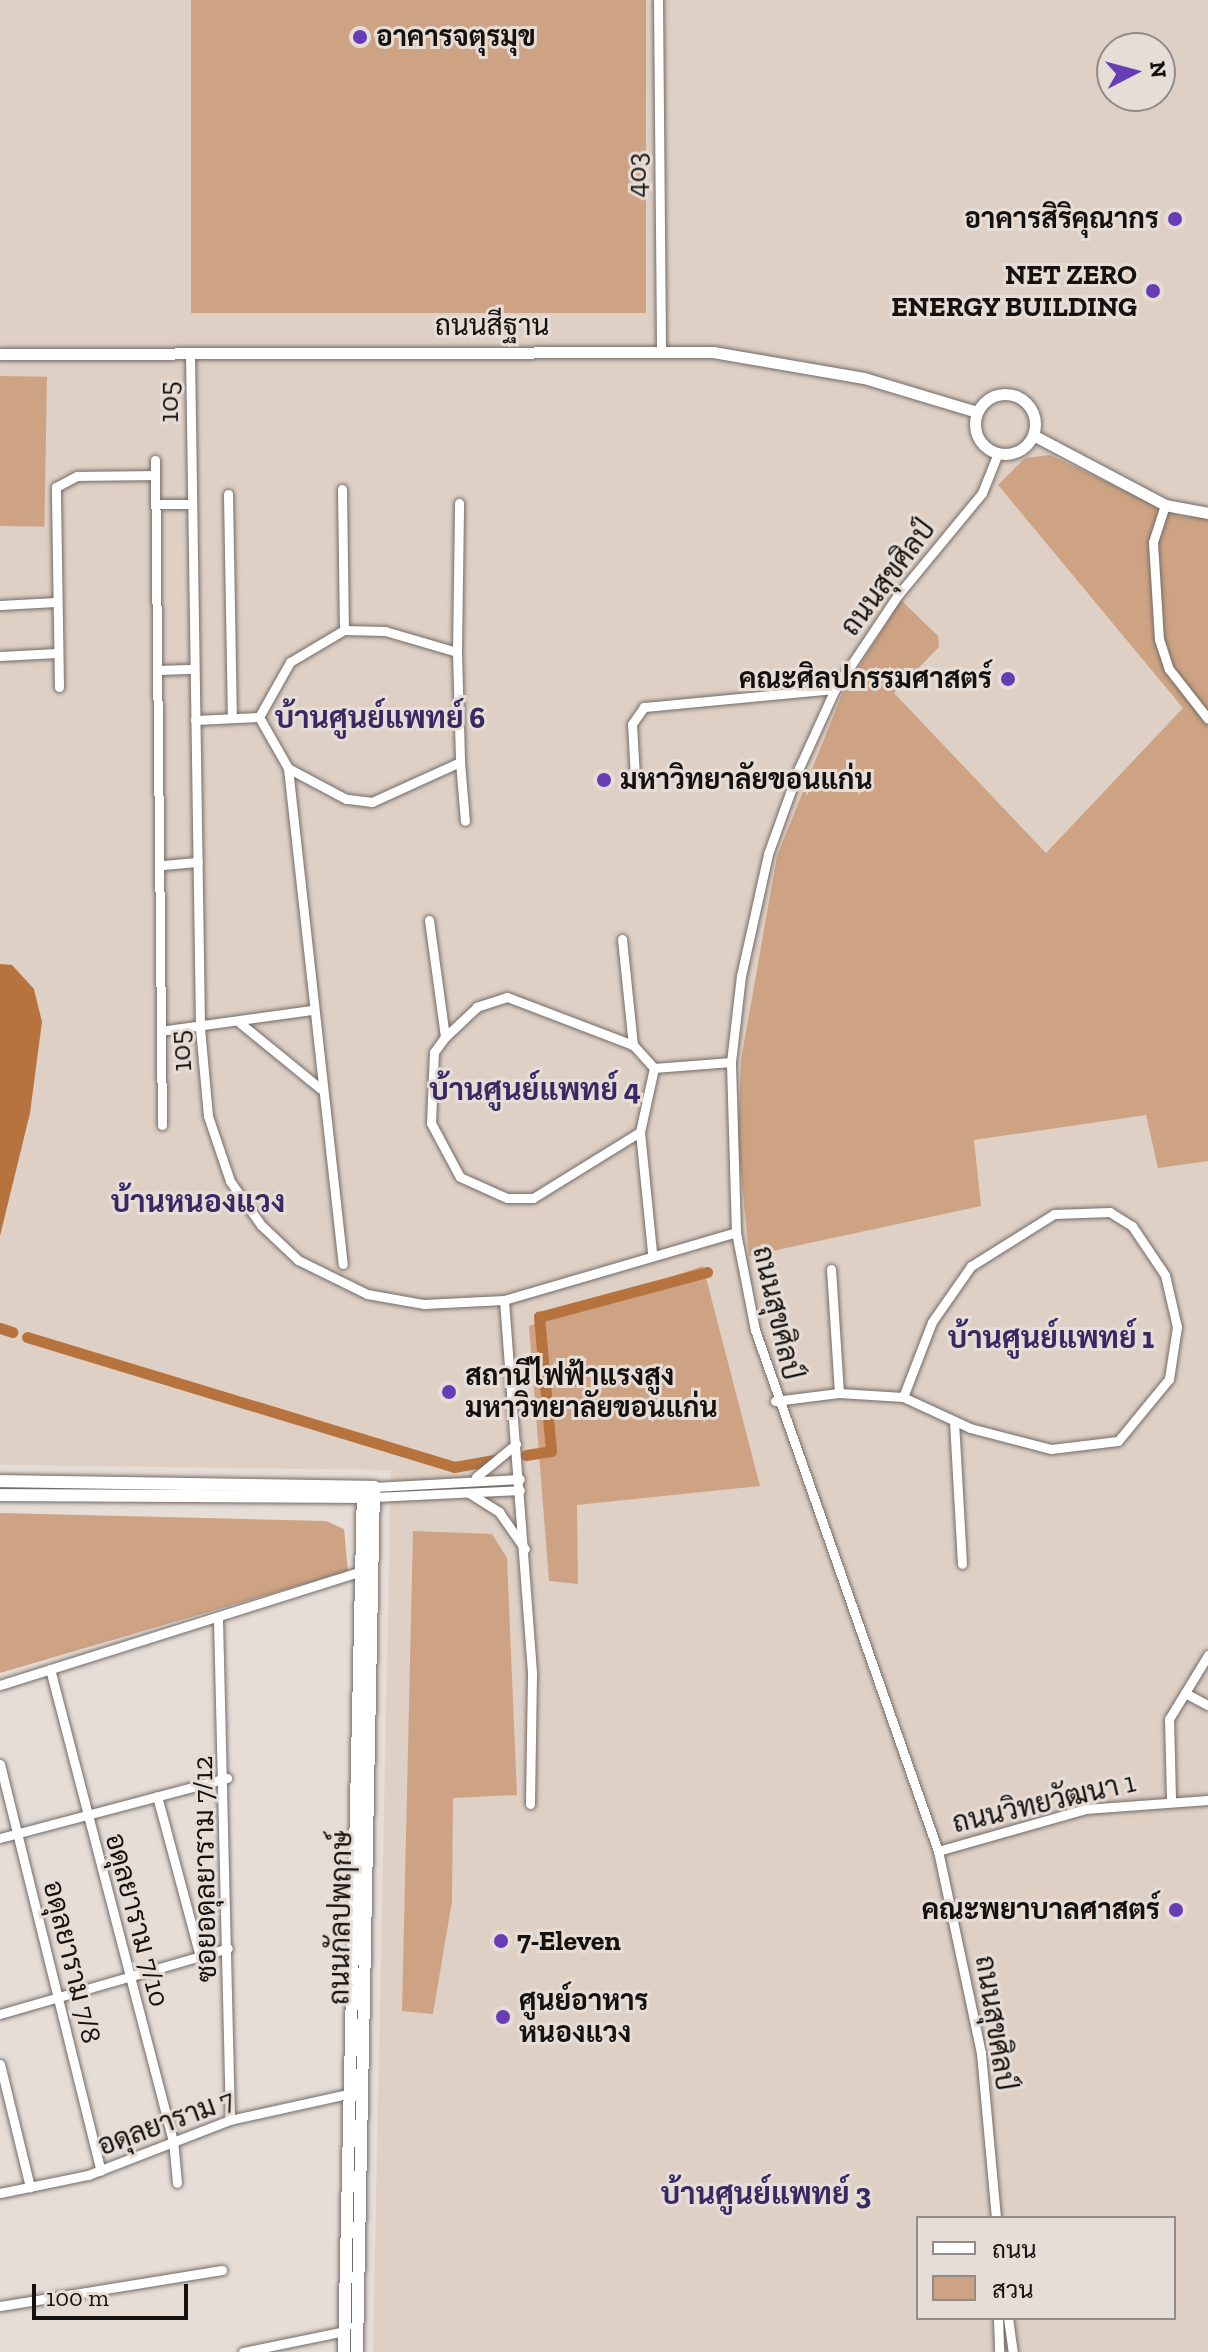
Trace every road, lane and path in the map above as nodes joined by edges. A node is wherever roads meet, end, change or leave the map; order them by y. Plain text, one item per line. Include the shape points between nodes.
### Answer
1 (658, 0) edge
2 (661, 350) junction
3 (190, 352) junction
4 (0, 354) edge
5 (977, 412) junction
6 (1033, 435) junction
7 (998, 453) junction
8 (155, 460) dead end
9 (155, 475) junction
10 (342, 489) dead end
11 (228, 494) dead end
12 (459, 503) dead end
13 (155, 504) junction
14 (192, 504) junction
15 (1165, 505) junction
16 (1208, 513) edge
17 (56, 602) junction
18 (0, 605) edge
19 (344, 630) junction
20 (457, 652) junction
21 (57, 653) junction
22 (0, 656) edge
23 (194, 669) junction
24 (158, 670) junction
25 (59, 687) dead end
26 (835, 689) junction
27 (232, 715) junction
28 (259, 717) junction
29 (1207, 718) edge
30 (195, 720) junction
31 (460, 762) junction
32 (288, 768) junction
33 (635, 777) dead end
34 (465, 821) dead end
35 (198, 862) junction
36 (162, 865) junction
37 (429, 920) dead end
38 (622, 939) dead end
39 (312, 1010) junction
40 (240, 1023) junction
41 (200, 1028) junction
42 (167, 1030) junction
43 (445, 1037) junction
44 (633, 1045) junction
45 (731, 1062) junction
46 (654, 1068) junction
47 (321, 1089) junction
48 (162, 1125) dead end
49 (640, 1132) junction
50 (736, 1232) junction
51 (652, 1252) junction
52 (343, 1264) dead end
53 (831, 1269) dead end
54 (504, 1300) junction
55 (839, 1393) junction
56 (903, 1397) junction
57 (775, 1401) junction
58 (954, 1421) junction
59 (516, 1444) junction
60 (520, 1479) junction
61 (0, 1481) edge
62 (466, 1486) junction
63 (520, 1490) junction
64 (368, 1492) junction
65 (0, 1495) edge
66 (525, 1549) junction
67 (962, 1564) dead end
68 (361, 1571) junction
69 (218, 1619) junction
70 (1208, 1655) edge
71 (50, 1669) junction
72 (0, 1685) edge
73 (1185, 1693) junction
74 (1208, 1705) edge
75 (0, 1764) edge
76 (227, 1778) junction
77 (157, 1796) junction
78 (1171, 1799) junction
79 (1208, 1800) edge
80 (530, 1804) dead end
81 (86, 1814) junction
82 (17, 1833) junction
83 (0, 1838) edge
84 (938, 1851) junction
85 (228, 1948) junction
86 (200, 1957) junction
87 (129, 1977) junction
88 (58, 1999) junction
89 (0, 2014) edge
90 (0, 2064) edge
91 (347, 2094) junction
92 (230, 2120) junction
93 (173, 2140) junction
94 (101, 2171) junction
95 (177, 2183) dead end
96 (30, 2187) junction
97 (0, 2193) edge
98 (996, 2216) edge
99 (222, 2270) dead end
100 (0, 2306) edge
101 (998, 2320) edge
102 (1008, 2320) edge
103 (345, 2331) junction
104 (243, 2352) edge
105 (344, 2352) edge
106 (357, 2352) edge
107 (999, 2352) edge
108 (1013, 2352) edge

1 - 2 street, 403
2 - 3 street, ถนนสีฐาน
2 - 5 street, ถนนสีฐาน via 794,362
3 - 4 street, ถนนสีฐาน
3 - 14 street, 105
5 - 6 street via 995,395 1019,397 1035,418
5 - 7 street via 981,442
6 - 7 street via 1023,449
6 - 15 street
7 - 26 street, ถนนสุขศิลป์ via 982,493 898,595
8 - 9 street
9 - 13 street
9 - 17 street via 60,482
10 - 19 street
11 - 27 street
12 - 20 street
13 - 14 street
13 - 24 street
14 - 23 street, 105
15 - 16 street
15 - 29 street via 1153,542 1153,609 1169,669
17 - 18 street
17 - 21 street
19 - 20 street via 385,631
19 - 28 street via 290,662
20 - 31 street
21 - 22 street
21 - 25 street
23 - 24 street
23 - 30 street, 105
24 - 36 street
26 - 33 street via 644,707 632,724
26 - 45 street, ถนนสุขศิลป์ via 768,854 741,976
27 - 28 street
27 - 30 street
28 - 32 street
30 - 35 street, 105
31 - 32 street via 372,802 346,799
31 - 34 street
32 - 39 street
35 - 36 street
35 - 41 street, 105
36 - 42 street
37 - 43 street
38 - 44 street
39 - 40 street
39 - 47 street
40 - 41 street
40 - 47 street
41 - 42 street
41 - 54 street, 105 via 217,1152 245,1205 279,1245 367,1294 424,1304
42 - 48 street
43 - 44 street via 477,1007 507,997
43 - 49 street via 434,1052 431,1123 460,1177 475,1188 507,1198 552,1193
44 - 46 street
45 - 46 street
45 - 50 street, ถนนสุขศิลป์
46 - 49 street
47 - 52 street
49 - 51 street
50 - 51 street, 105
50 - 57 street, ถนนสุขศิลป์
51 - 54 street, 105
53 - 55 street
54 - 59 street
55 - 56 street
55 - 57 street
56 - 58 street
56 - 58 street via 932,1322 971,1266 1054,1214 1110,1212 1132,1226 1165,1275 1177,1327 1169,1379 1137,1426 1118,1441 1075,1450
57 - 84 street, ถนนสุขศิลป์
58 - 67 street
59 - 60 street
59 - 62 street
60 - 62 street
60 - 63 street
61 - 64 main road
62 - 63 street
62 - 64 street
62 - 66 street via 499,1512
63 - 66 street
64 - 65 main road
64 - 68 main road, ถนนกัลปพฤกษ์
64 - 106 main road, ถนนกัลปพฤกษ์
66 - 80 street
68 - 69 street
68 - 91 main road, ถนนกัลปพฤกษ์
69 - 71 street
69 - 76 street, ซอยอดุลยาราม 7/12
70 - 73 street
71 - 72 street
71 - 81 street, อดุลยาราม 7/10
73 - 74 street
73 - 78 street via 1169,1719
75 - 82 street, อดุลยาราม 7/8
76 - 77 street
76 - 85 street, ซอยอดุลยาราม 7/12
77 - 81 street
77 - 86 street
78 - 79 street, ถนนวิทยวัฒนา 1
78 - 84 street, ถนนวิทยวัฒนา 1 via 1085,1809
81 - 82 street
81 - 87 street, อดุลยาราม 7/10
82 - 83 street
82 - 88 street, อดุลยาราม 7/8
84 - 98 street, ถนนสุขศิลป์ via 981,2053
85 - 86 street
85 - 92 street, ซอยอดุลยาราม 7/12
86 - 87 street
87 - 88 street
87 - 93 street, อดุลยาราม 7/10
88 - 89 street
88 - 94 street, อดุลยาราม 7/8
90 - 96 street
91 - 92 street, อดุลยาราม 7
91 - 103 main road, ถนนกัลปพฤกษ์
92 - 93 street, อดุลยาราม 7
93 - 94 street, อดุลยาราม 7
93 - 95 street, อดุลยาราม 7/10
94 - 96 street, อดุลยาราม 7
96 - 97 street, อดุลยาราม 7
99 - 100 street
101 - 107 street
102 - 108 street
103 - 104 street
103 - 105 main road, ถนนกัลปพฤกษ์

